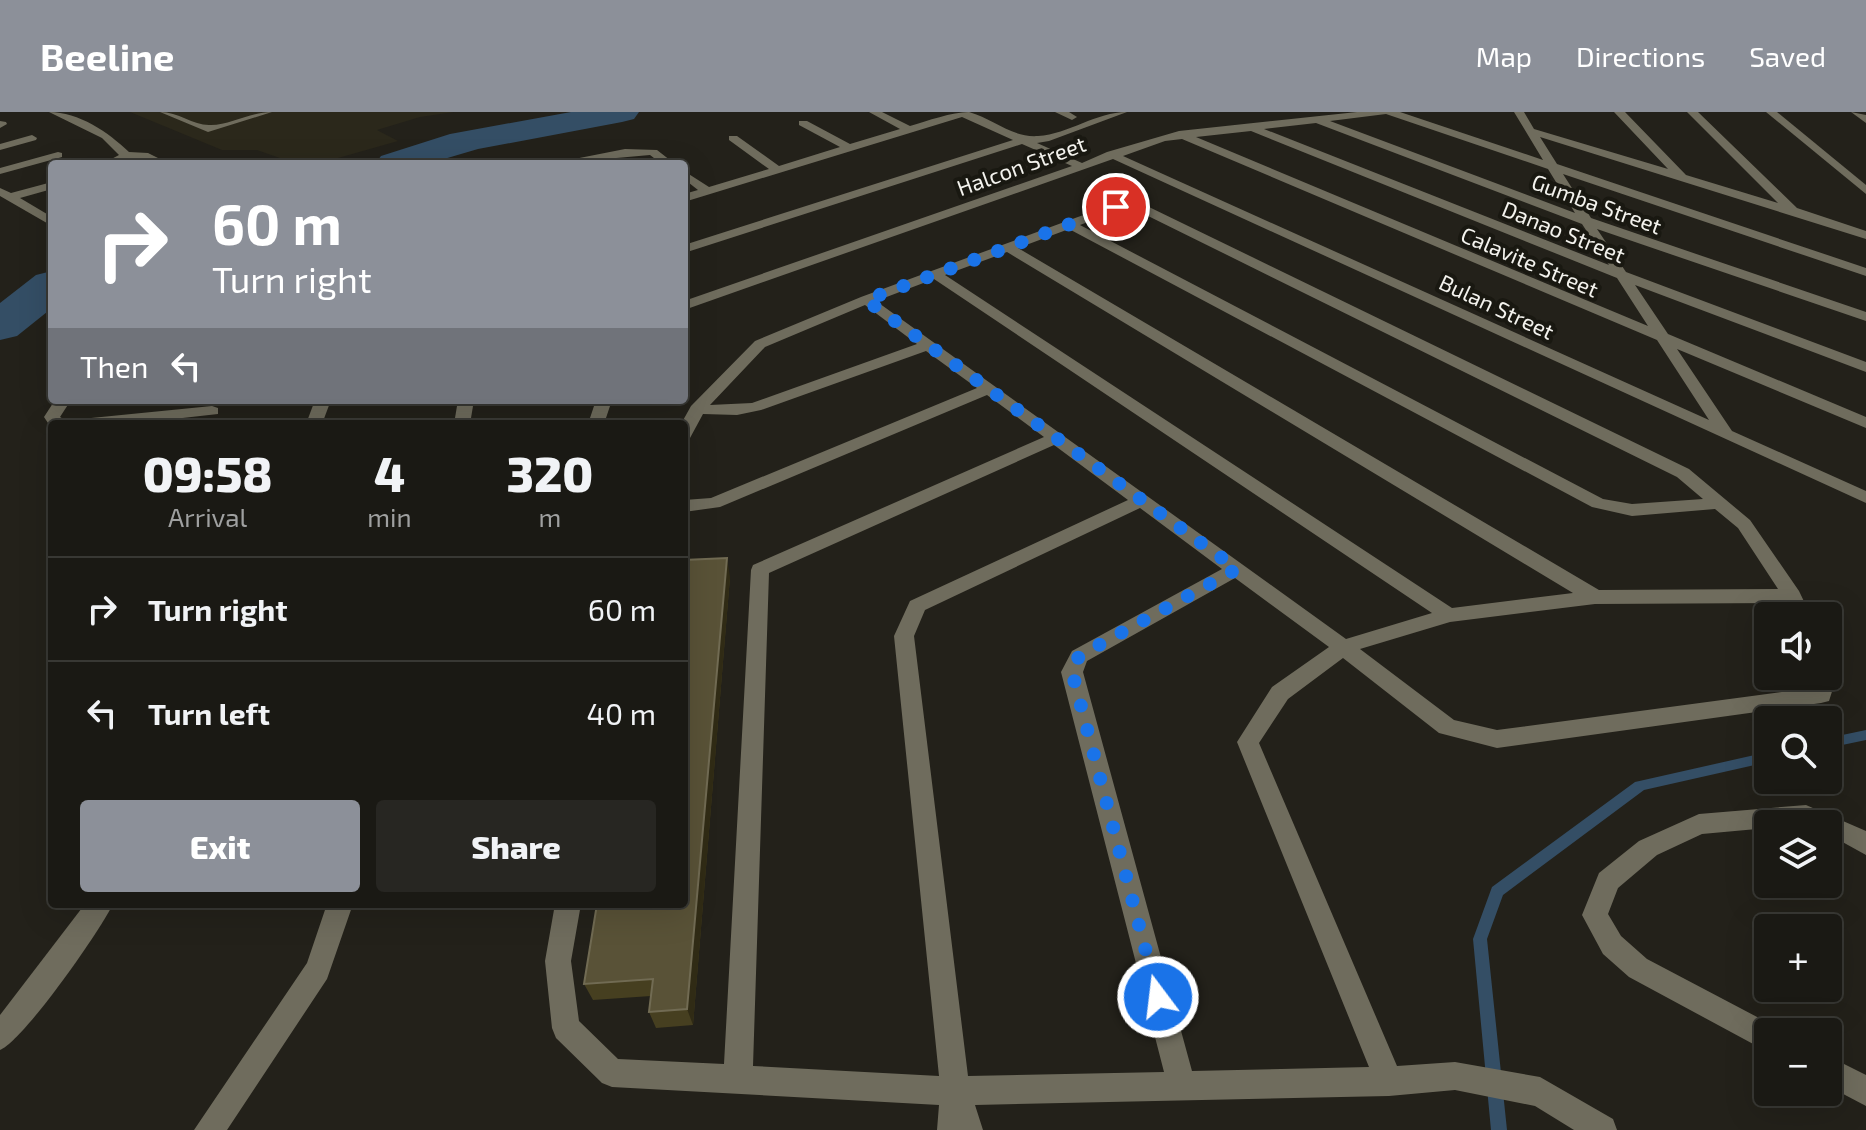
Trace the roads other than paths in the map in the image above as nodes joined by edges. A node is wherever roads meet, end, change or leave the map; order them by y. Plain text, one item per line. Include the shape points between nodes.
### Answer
1 (54, 112) edge
2 (165, 112) edge
3 (267, 112) edge
4 (874, 112) edge
5 (1060, 112) edge
6 (1087, 112) edge
7 (1122, 112) edge
8 (1383, 112) edge
9 (1390, 112) edge
10 (1519, 112) edge
11 (1619, 112) edge
12 (1692, 112) edge
13 (1771, 112) edge
14 (1856, 112) edge
15 (961, 113) edge
16 (1072, 117) junction
17 (1316, 119) junction
18 (1866, 120) edge
19 (803, 123) dead end
20 (1249, 127) junction
21 (910, 130) junction
22 (1531, 131) junction
23 (1179, 134) junction
24 (32, 138) dead end
25 (733, 138) dead end
26 (1023, 140) junction
27 (0, 147) edge
28 (850, 148) junction
29 (1111, 154) junction
30 (58, 155) dead end
31 (126, 156) junction
32 (117, 160) edge
33 (152, 160) edge
34 (580, 160) edge
35 (664, 160) edge
36 (1078, 165) junction
37 (1551, 166) junction
38 (778, 170) junction
39 (0, 171) edge
40 (688, 177) edge
41 (1685, 180) junction
42 (48, 186) edge
43 (707, 191) junction
44 (1866, 191) edge
45 (5, 194) edge
46 (688, 197) edge
47 (1793, 211) junction
48 (48, 220) edge
49 (1586, 221) junction
50 (1069, 224) junction
51 (1866, 235) edge
52 (1007, 247) junction
53 (688, 248) edge
54 (1866, 272) edge
55 (935, 274) junction
56 (1621, 275) junction
57 (866, 300) junction
58 (688, 305) edge
59 (1866, 317) edge
60 (1666, 341) junction
61 (928, 345) junction
62 (1866, 367) edge
63 (988, 389) junction
64 (697, 409) junction
65 (212, 412) edge
66 (125, 420) edge
67 (1866, 423) edge
68 (688, 427) edge
69 (1726, 434) junction
70 (1056, 438) junction
71 (1866, 498) edge
72 (1142, 500) junction
73 (1718, 503) junction
74 (688, 506) edge
75 (1237, 569) junction
76 (1595, 597) junction
77 (1794, 602) edge
78 (1754, 604) edge
79 (1449, 615) junction
80 (1343, 647) junction
81 (1822, 690) edge
82 (1866, 844) edge
83 (97, 908) edge
84 (339, 908) edge
85 (567, 908) edge
86 (1754, 1030) edge
87 (0, 1036) edge
88 (738, 1078) junction
89 (1842, 1078) edge
90 (1389, 1081) junction
91 (1182, 1086) junction
92 (955, 1091) junction
93 (1866, 1091) edge
94 (209, 1130) edge
95 (952, 1130) edge
96 (968, 1130) edge
97 (1602, 1130) edge

1 - 31 street via 106,136
2 - 3 street via 208,129
4 - 21 street
5 - 16 street
6 - 16 street
7 - 26 street via 1045,139
8 - 17 street, Halcon Street
9 - 37 street
10 - 22 street
11 - 41 street
12 - 47 street
13 - 44 street
14 - 18 street
15 - 21 street
15 - 26 street
16 - 26 street via 1028,132
17 - 20 street, Halcon Street
17 - 49 street, Gumba Street
19 - 28 street
20 - 23 street, Halcon Street
20 - 56 street, Danao Street
21 - 28 street
22 - 37 street
22 - 41 street
23 - 29 street, Halcon Street
23 - 60 street, Calavite Street
24 - 27 street
25 - 38 street
26 - 36 street
26 - 53 street
28 - 38 street
29 - 36 street, Halcon Street
29 - 69 street, Bulan Street
30 - 39 street
31 - 32 street
31 - 33 street
34 - 35 street via 625,152 653,152
36 - 58 street, Halcon Street
37 - 49 street
37 - 54 street
38 - 43 street
40 - 43 street
41 - 47 street
42 - 45 street
43 - 46 street
45 - 48 street
47 - 51 street
49 - 56 street
49 - 59 street, Gumba Street
50 - 52 street
50 - 73 street via 1598,503 1632,510
50 - 73 street via 1116,207 1145,210 1683,473
52 - 55 street
52 - 76 street
55 - 57 street
55 - 79 street
56 - 60 street
56 - 62 street, Danao Street
57 - 61 street
57 - 64 street via 760,344
60 - 67 street, Calavite Street
60 - 69 street
61 - 63 street
61 - 64 street via 755,407
63 - 70 street
63 - 74 street via 714,503
64 - 68 street
65 - 66 street
69 - 71 street, Bulan Street
70 - 72 street
70 - 88 street via 760,570
72 - 75 street
72 - 92 street via 917,606 904,636
73 - 77 street via 1744,524
75 - 80 street
75 - 91 street via 1079,656 1072,672
76 - 78 street
76 - 79 street
79 - 80 street
80 - 81 street via 1447,727 1497,739 1821,695
80 - 90 street via 1280,693 1248,742
82 - 86 street via 1806,815 1699,824 1648,848 1608,881 1595,915 1612,945 1638,968
83 - 87 street
84 - 94 street via 318,970
85 - 88 street via 558,961 566,1028 612,1073
88 - 92 street
89 - 93 street
90 - 91 street
90 - 97 street via 1455,1076 1540,1092
91 - 92 street
92 - 95 street
92 - 96 street

